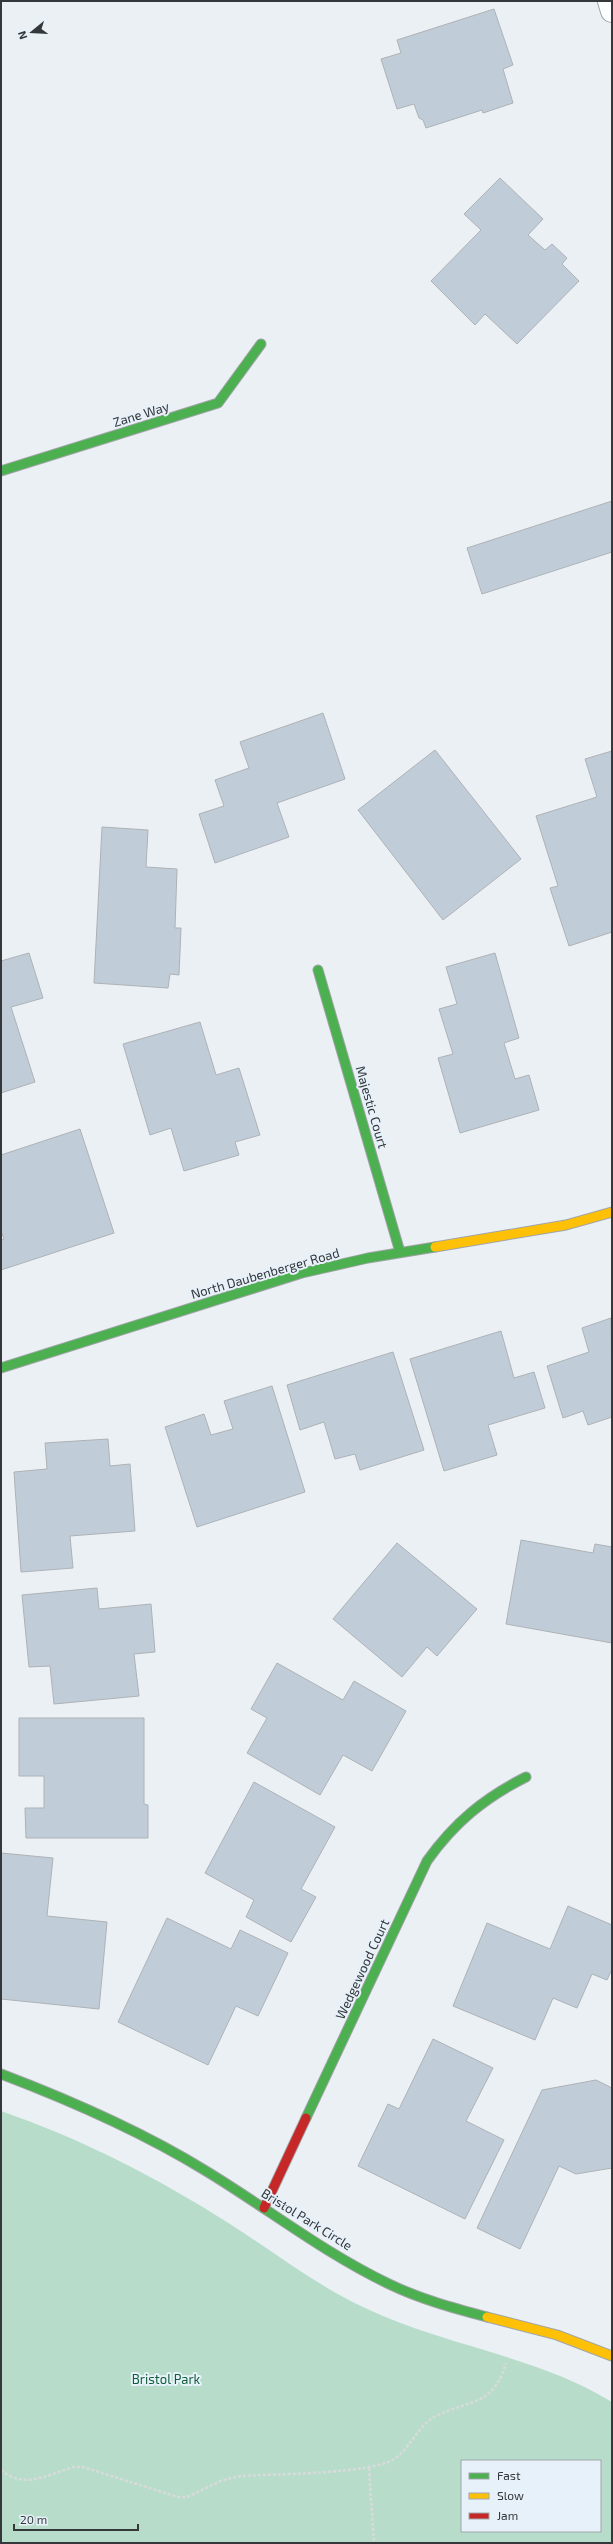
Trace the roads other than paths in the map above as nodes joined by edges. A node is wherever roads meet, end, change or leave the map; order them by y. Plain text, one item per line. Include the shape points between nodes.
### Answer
1 (609, 1) edge
2 (612, 12) edge
3 (261, 344) dead end
4 (1, 471) edge
5 (318, 970) dead end
6 (612, 1212) edge
7 (400, 1252) junction
8 (1, 1368) edge
9 (526, 1777) dead end
10 (1, 2074) edge
11 (264, 2208) junction
12 (612, 2356) edge

1 - 2 street
3 - 4 street, Zane Way via 218,404
5 - 7 street, Majestic Court
6 - 7 street, North Daubenberger Road via 566,1225
7 - 8 street, North Daubenberger Road via 302,1273
9 - 11 street, Wedgewood Court via 483,1799 443,1838 427,1861
10 - 11 street, Bristol Park Circle via 68,2099 155,2140
11 - 12 street, Bristol Park Circle via 366,2272 410,2294 454,2310 555,2334

